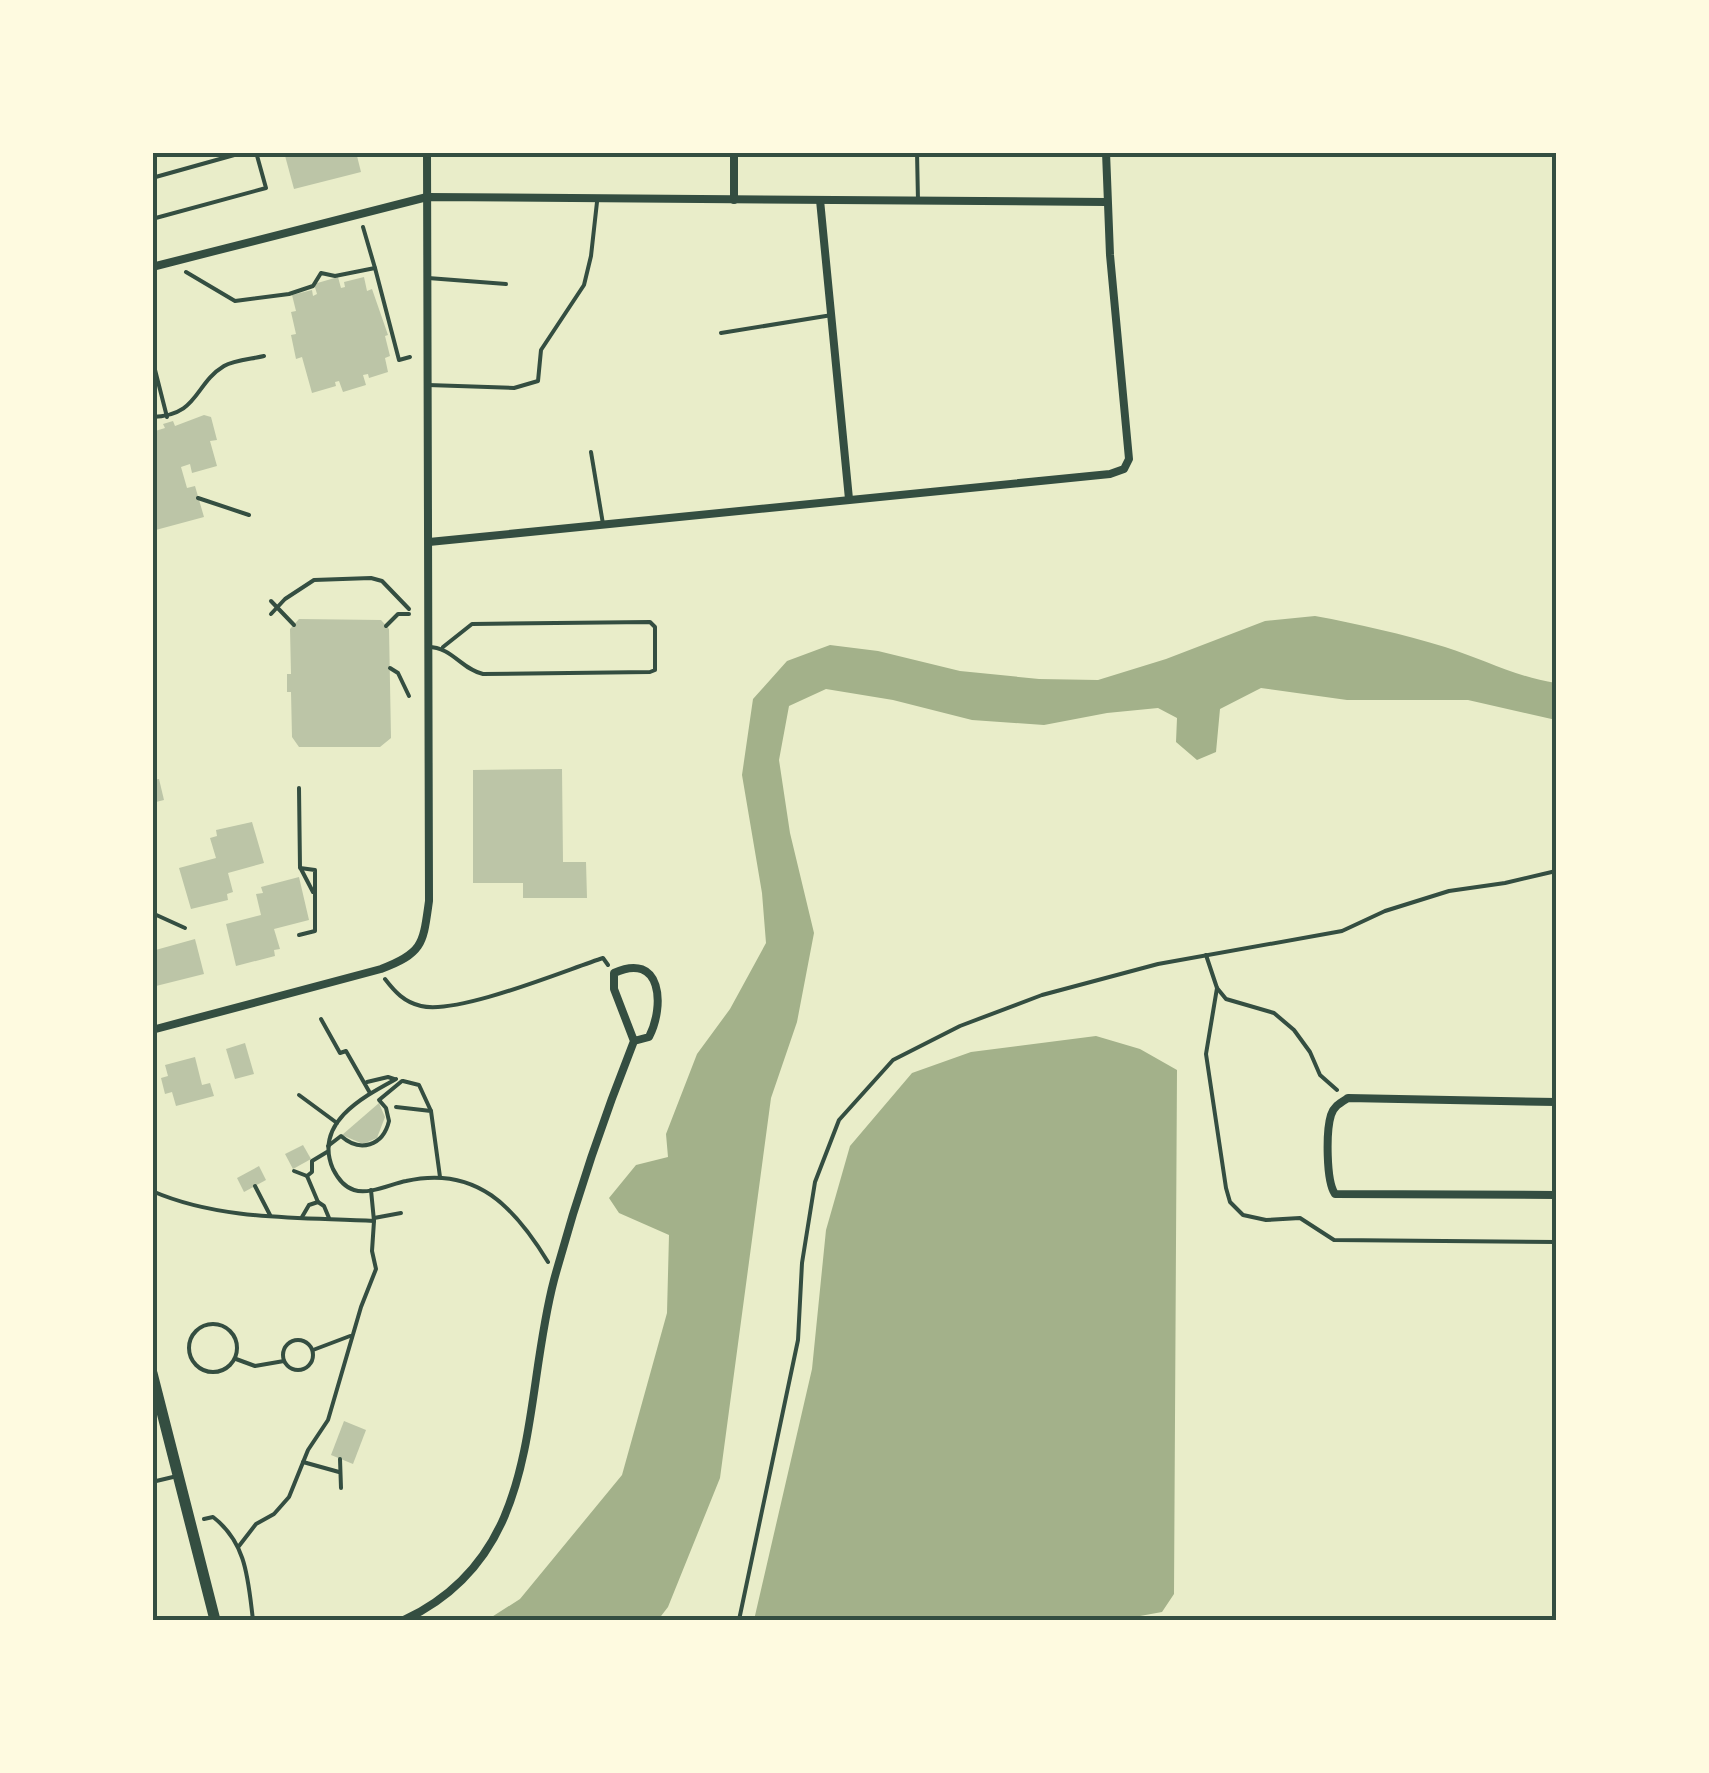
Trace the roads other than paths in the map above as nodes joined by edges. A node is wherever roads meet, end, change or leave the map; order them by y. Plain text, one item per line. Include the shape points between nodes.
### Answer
1 (245, 152) edge
2 (256, 152) edge
3 (427, 152) edge
4 (734, 152) edge
5 (917, 152) edge
6 (1106, 152) edge
7 (152, 178) edge
8 (426, 198) junction
9 (598, 199) junction
10 (734, 200) junction
11 (820, 200) junction
12 (918, 201) junction
13 (1106, 202) junction
14 (152, 220) edge
15 (152, 267) edge
16 (428, 278) junction
17 (506, 284) dead end
18 (832, 316) junction
19 (721, 333) dead end
20 (428, 385) junction
21 (592, 452) dead end
22 (850, 499) junction
23 (603, 524) junction
24 (429, 542) junction
25 (428, 646) junction
26 (443, 647) junction
27 (152, 1030) edge
28 (634, 1041) junction
29 (1556, 1102) edge
30 (1556, 1195) edge
31 (152, 1373) edge
32 (178, 1476) junction
33 (152, 1482) edge
34 (215, 1620) edge
35 (404, 1620) edge

1 - 7 lane
2 - 14 lane via 266,188
3 - 8 street
4 - 10 street
5 - 12 lane
6 - 13 street
8 - 9 street
8 - 15 street
8 - 16 street
9 - 10 street
9 - 20 lane via 584,285 541,350 538,381 514,388
10 - 11 street
11 - 12 street
11 - 18 street
12 - 13 street
13 - 22 street via 1129,459 1124,469
16 - 17 lane
16 - 20 street
18 - 19 lane
18 - 22 street
20 - 24 street
21 - 23 lane
22 - 23 street
23 - 24 street
24 - 25 street
25 - 26 lane
25 - 27 street via 429,901 423,942 414,954 381,968
26 - 26 lane via 484,674 655,670 650,622 472,624
28 - 28 street via 649,1037 661,994 641,970 624,968 614,973 614,988
28 - 35 street via 598,1132 556,1275 524,1465 496,1535 462,1583
29 - 30 street via 1348,1098 1330,1116 1328,1182 1335,1194
31 - 32 main road
32 - 33 lane
32 - 34 main road

